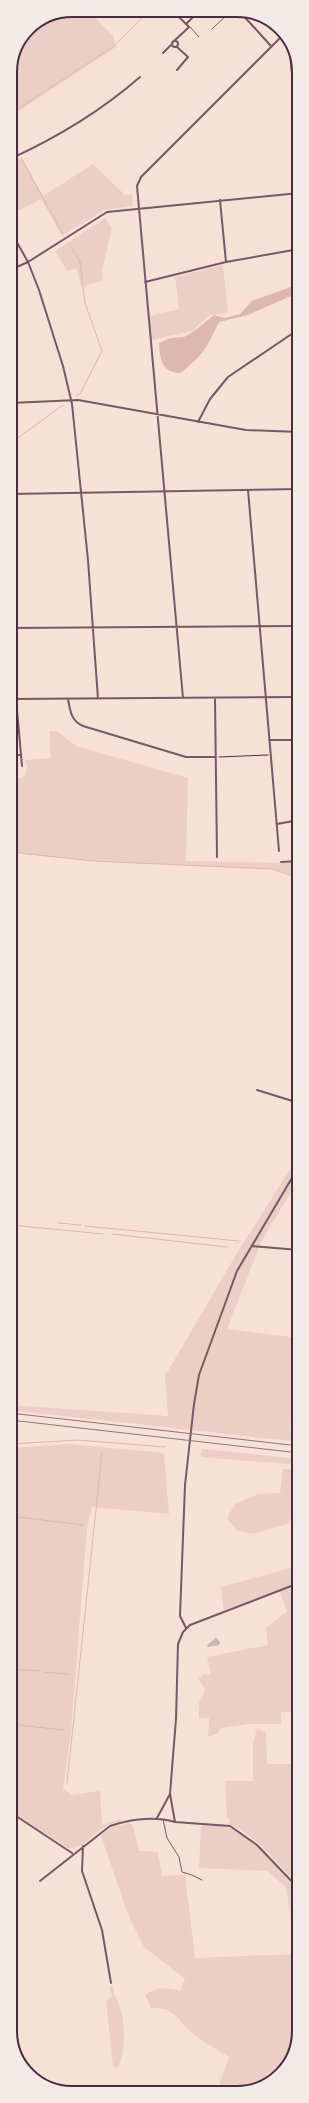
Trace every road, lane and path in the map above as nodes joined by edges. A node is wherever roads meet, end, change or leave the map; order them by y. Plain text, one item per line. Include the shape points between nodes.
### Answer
1 (179, 17) edge
2 (194, 17) edge
3 (225, 17) edge
4 (245, 17) edge
5 (188, 25) junction
6 (212, 29) dead end
7 (199, 37) dead end
8 (280, 38) edge
9 (172, 43) junction
10 (177, 46) junction
11 (271, 46) junction
12 (164, 53) dead end
13 (291, 61) edge
14 (177, 70) dead end
15 (292, 71) edge
16 (140, 77) dead end
17 (17, 155) edge
18 (292, 194) edge
19 (220, 200) junction
20 (138, 207) junction
21 (17, 242) edge
22 (292, 250) edge
23 (28, 262) junction
24 (226, 262) junction
25 (17, 267) edge
26 (145, 282) junction
27 (292, 334) edge
28 (71, 400) junction
29 (17, 403) edge
30 (157, 414) junction
31 (198, 422) junction
32 (292, 432) edge
33 (292, 489) edge
34 (164, 490) junction
35 (248, 490) junction
36 (81, 492) junction
37 (17, 494) edge
38 (261, 626) junction
39 (292, 626) edge
40 (92, 627) junction
41 (176, 627) junction
42 (17, 630) edge
43 (266, 697) junction
44 (292, 697) edge
45 (17, 698) edge
46 (183, 698) junction
47 (215, 698) junction
48 (68, 699) junction
49 (98, 699) junction
50 (17, 709) edge
51 (269, 740) junction
52 (292, 740) edge
53 (17, 755) edge
54 (21, 755) junction
55 (270, 755) junction
56 (216, 757) junction
57 (22, 766) dead end
58 (292, 821) edge
59 (277, 824) junction
60 (280, 851) dead end
61 (217, 857) dead end
62 (292, 861) edge
63 (280, 862) dead end
64 (257, 1090) dead end
65 (292, 1101) edge
66 (292, 1178) edge
67 (252, 1246) junction
68 (292, 1249) edge
69 (292, 1586) edge
70 (186, 1628) junction
71 (170, 1794) junction
72 (17, 1817) edge
73 (157, 1818) junction
74 (163, 1819) junction
75 (175, 1822) junction
76 (83, 1846) junction
77 (72, 1853) junction
78 (202, 1880) dead end
79 (40, 1881) dead end
80 (292, 1882) edge
81 (111, 1983) dead end

1 - 5 street
2 - 5 street
3 - 6 lane
4 - 11 street
5 - 7 lane
5 - 9 street
8 - 11 street
9 - 10 street via 174,47
9 - 10 street via 178,43
9 - 12 street
10 - 14 street via 188,58
11 - 20 street via 141,177 136,186
13 - 15 street
16 - 17 street via 116,97 78,122
18 - 19 street
19 - 20 street
19 - 24 street
20 - 23 street via 107,212
20 - 26 street
21 - 23 street
22 - 24 street
23 - 25 street
23 - 28 street via 53,332
24 - 26 street
26 - 30 street
27 - 31 street via 228,377 210,399
28 - 29 street
28 - 30 street
28 - 36 street
30 - 31 street
30 - 34 street
31 - 32 street via 246,430
33 - 35 street
34 - 35 street
34 - 36 street
34 - 41 street
35 - 38 street
36 - 37 street
36 - 40 street
38 - 39 street
38 - 41 street
38 - 43 street
40 - 41 street
40 - 42 street
40 - 49 street
41 - 46 street
43 - 44 street
43 - 47 street
43 - 51 street
45 - 48 street
46 - 47 street
46 - 49 street
47 - 56 street
48 - 49 street
48 - 56 street via 74,721 83,726 186,757
50 - 54 street
51 - 52 street
51 - 55 street
53 - 54 street
54 - 57 street
55 - 56 path
55 - 59 street
56 - 61 street
58 - 59 street
59 - 60 street
62 - 63 street
64 - 65 street
66 - 67 street
67 - 68 street
67 - 70 street via 237,1271 202,1364 196,1389 183,1518 180,1616
69 - 70 street via 208,1617
70 - 71 street via 178,1644
71 - 73 street
71 - 75 street
72 - 77 street
73 - 74 street
73 - 76 street via 110,1826
74 - 75 street
74 - 78 lane via 167,1838 179,1857 182,1872
75 - 80 street via 230,1826 257,1845
76 - 77 street
76 - 81 street via 82,1871 102,1930
77 - 79 street

